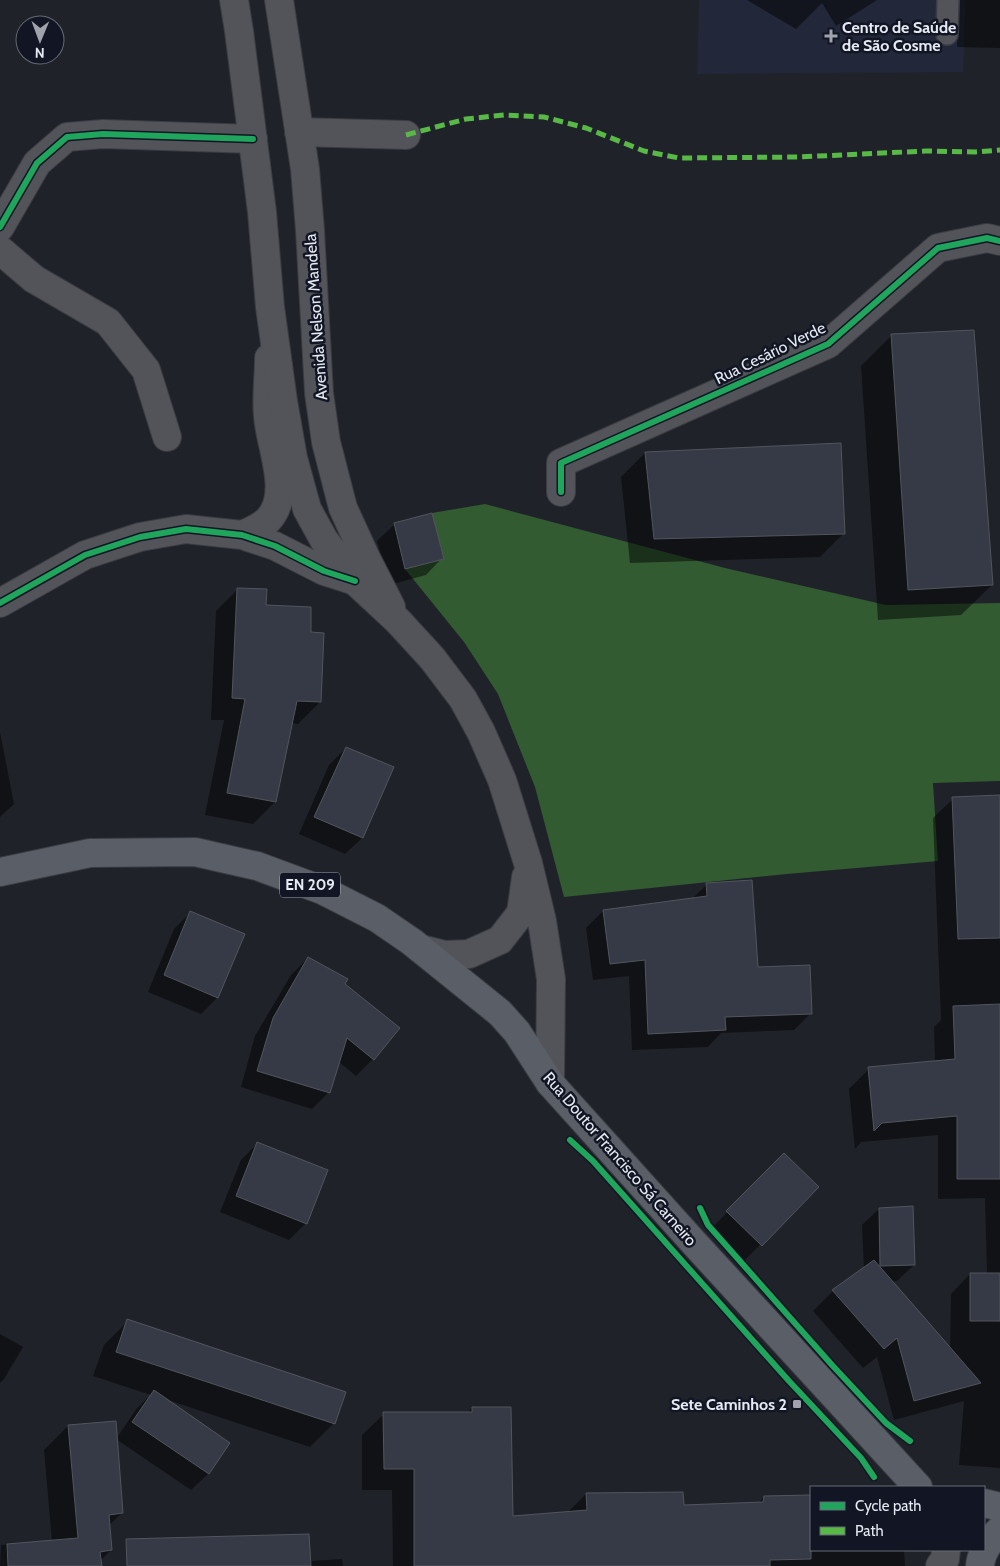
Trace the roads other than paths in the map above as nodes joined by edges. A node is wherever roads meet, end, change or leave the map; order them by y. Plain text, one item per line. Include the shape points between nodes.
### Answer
1 (234, 0) edge
2 (279, 0) edge
3 (948, 0) edge
4 (948, 34) dead end
5 (299, 132) junction
6 (406, 135) dead end
7 (253, 139) junction
8 (0, 226) edge
9 (1000, 241) edge
10 (0, 250) edge
11 (270, 307) junction
12 (167, 437) dead end
13 (562, 492) dead end
14 (242, 535) junction
15 (354, 581) junction
16 (0, 603) edge
17 (398, 621) junction
18 (528, 863) junction
19 (0, 872) edge
20 (421, 949) junction
21 (550, 1083) junction
22 (892, 1459) junction
23 (917, 1486) edge
24 (937, 1486) edge
25 (985, 1503) edge
26 (1000, 1507) edge
27 (1000, 1530) edge
28 (985, 1547) edge
29 (946, 1551) edge
30 (982, 1551) edge
31 (975, 1562) edge
32 (940, 1566) edge

1 - 7 main road
2 - 5 main road, Avenida Nelson Mandela
3 - 4 lane
5 - 6 main road
5 - 17 main road, Avenida Nelson Mandela via 305,169 319,393 326,442 343,508
7 - 8 main road via 103,134 67,137 37,163
7 - 11 main road
9 - 13 main road, Rua Cesário Verde via 987,238 938,248 828,344 561,463
10 - 12 main road via 34,279 108,322 146,370
11 - 14 main road via 268,416 280,498 269,519
11 - 15 main road via 293,458 308,509 324,540
14 - 15 main road
14 - 16 main road via 186,529 140,536 85,555
15 - 17 main road
17 - 18 main road via 438,665 481,732 502,780
18 - 20 main road via 521,913 500,940 469,954 445,955
18 - 21 main road via 551,979
19 - 20 main road, Rua Doutor Francisco Sá Carneiro / EN 209 via 90,853 195,852 257,866 322,890 377,918
20 - 21 main road, Rua Doutor Francisco Sá Carneiro / EN 209 via 500,1013 517,1032
21 - 22 main road, Rua Doutor Francisco Sá Carneiro / EN 209
22 - 23 main road, Rua Doutor Francisco Sá Carneiro / EN 209
22 - 24 main road, Rua Doutor Francisco Sá Carneiro / EN 209
25 - 26 main road
27 - 28 main road
29 - 32 main road
30 - 31 main road

